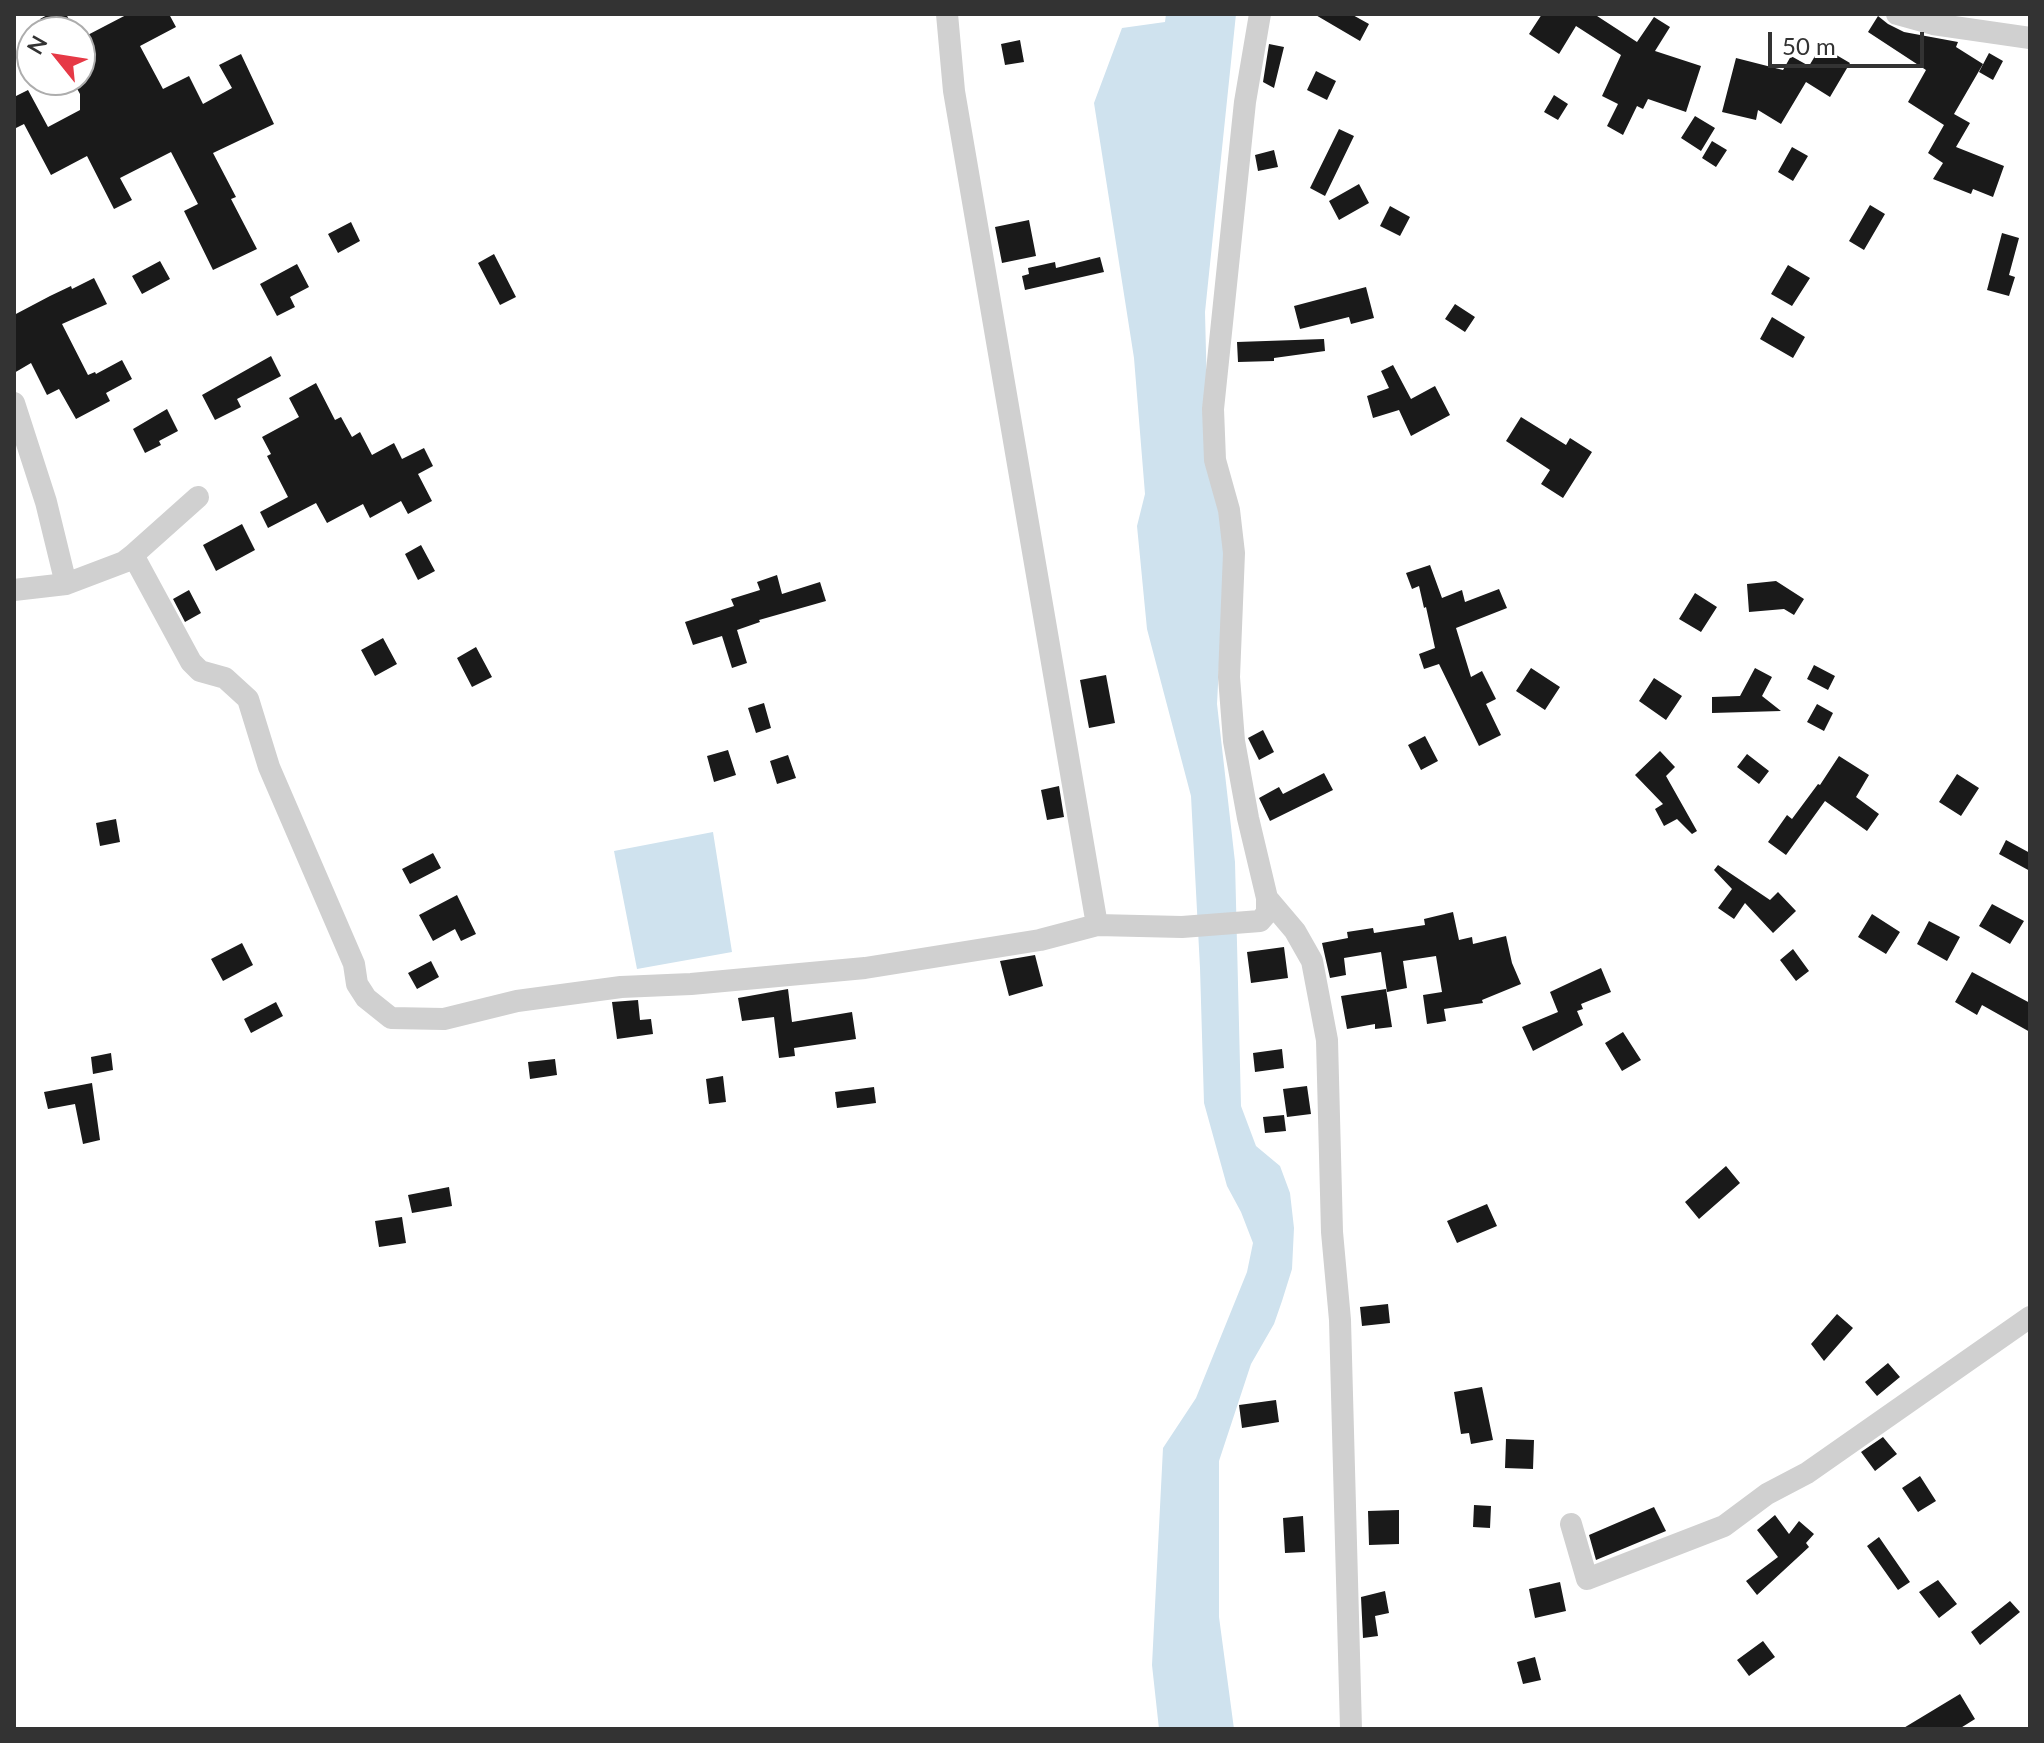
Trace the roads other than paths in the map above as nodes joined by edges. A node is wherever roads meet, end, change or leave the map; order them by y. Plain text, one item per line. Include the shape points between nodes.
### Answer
1 (947, 14) edge
2 (1260, 14) edge
3 (1897, 14) edge
4 (2030, 38) edge
5 (14, 403) edge
6 (198, 497) dead end
7 (133, 555) junction
8 (66, 584) junction
9 (14, 590) edge
10 (1267, 898) junction
11 (1097, 925) junction
12 (2030, 1317) edge
13 (1571, 1524) dead end
14 (1351, 1729) edge

1 - 11 street via 954,91
2 - 10 street via 1245,102 1213,409 1215,460 1234,553 1229,677 1234,741
3 - 4 street
5 - 8 street
6 - 7 street
7 - 8 street
7 - 11 street via 191,662 200,671 225,678 248,699 269,767 354,964 357,984 391,1018 444,1019 517,1001 621,987 865,968 1040,940
8 - 9 street
10 - 11 street via 1267,913 1260,921 1182,927
10 - 14 street via 1312,961 1327,1040
12 - 13 street via 1724,1526 1587,1579

